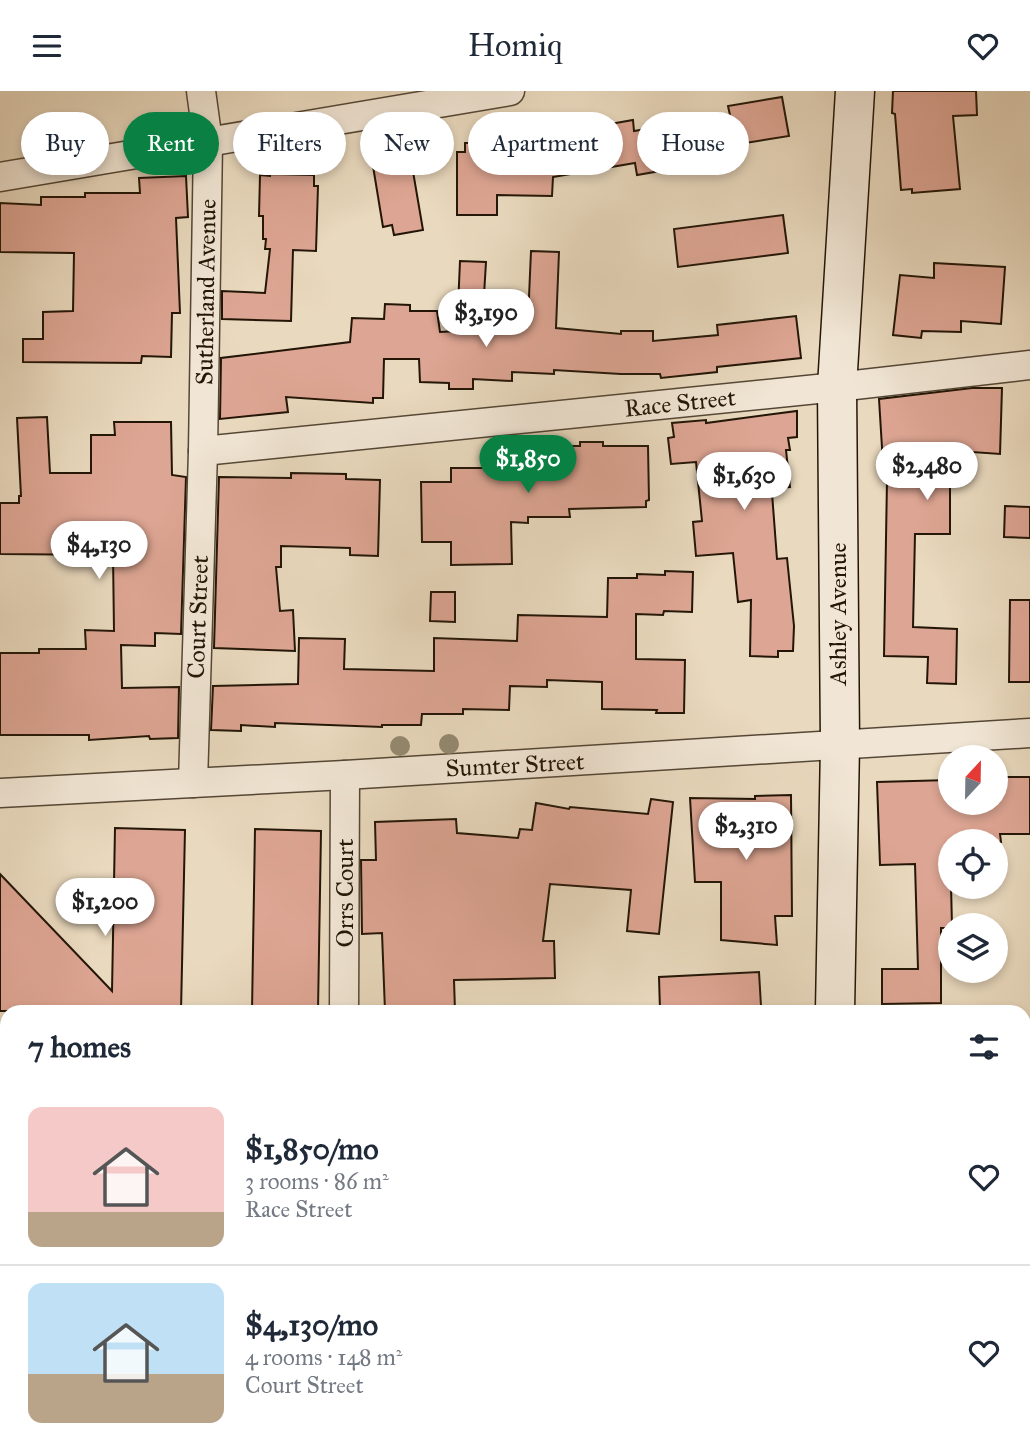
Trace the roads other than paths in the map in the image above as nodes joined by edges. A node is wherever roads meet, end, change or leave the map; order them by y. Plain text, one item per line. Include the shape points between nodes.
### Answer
1 (201, 91) edge
2 (510, 91) edge
3 (855, 91) edge
4 (204, 112) edge
5 (219, 140) edge
6 (123, 156) edge
7 (208, 175) edge
8 (0, 177) edge
9 (1030, 365) edge
10 (837, 387) junction
11 (204, 451) junction
12 (1030, 733) edge
13 (839, 745) junction
14 (345, 775) junction
15 (193, 783) junction
16 (0, 793) edge
17 (344, 1005) edge
18 (835, 1005) edge

1 - 4 street, Sutherland Avenue
2 - 5 street
3 - 10 street, Ashley Avenue
6 - 8 street
7 - 11 street, Sutherland Avenue
9 - 10 street, Race Street
10 - 11 street, Race Street
10 - 13 street, Ashley Avenue
11 - 15 street, Court Street
12 - 13 street, Sumter Street
13 - 14 street, Sumter Street
13 - 18 street, Ashley Avenue
14 - 15 street, Sumter Street
14 - 17 street, Orrs Court
15 - 16 street, Sumter Street

